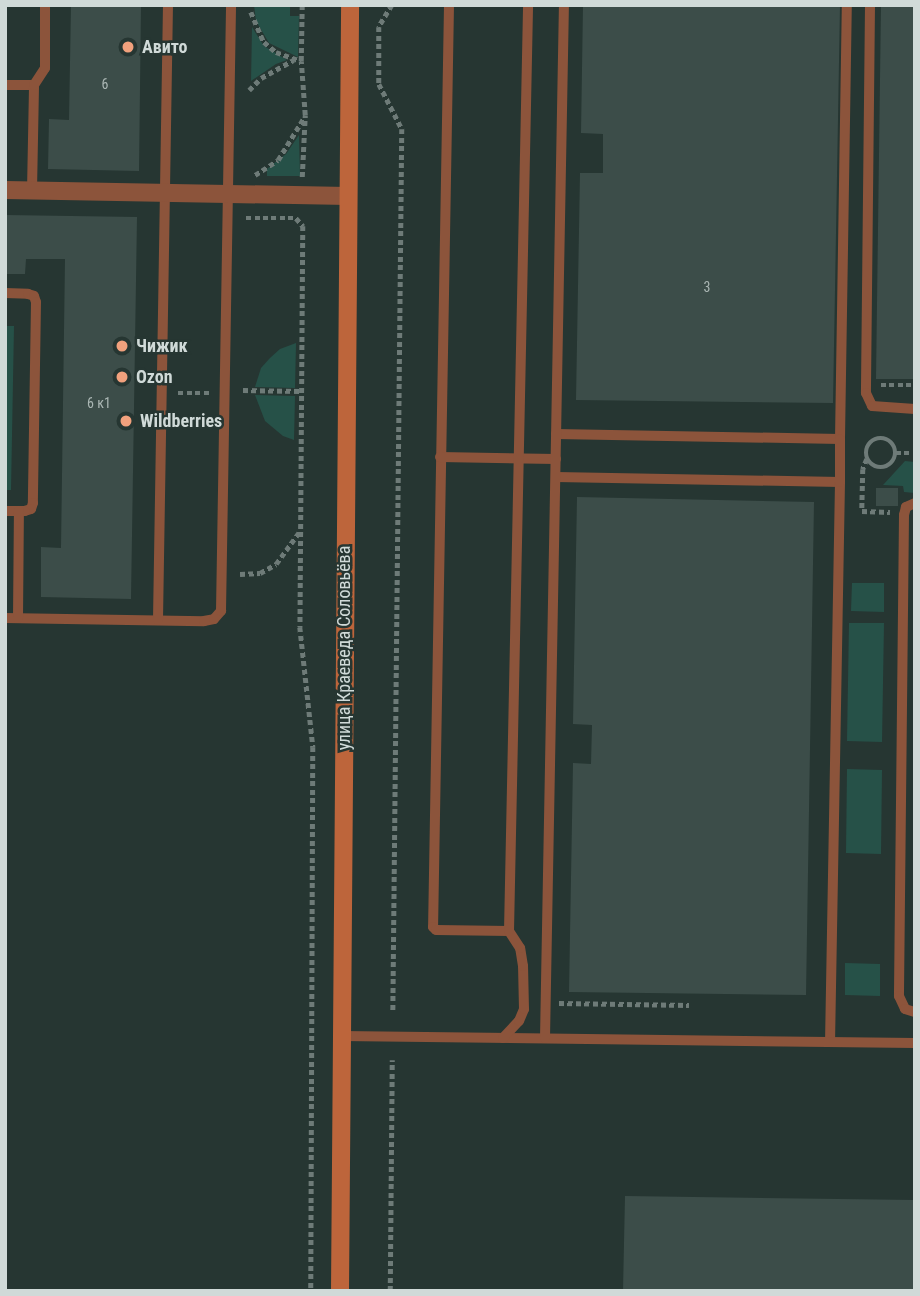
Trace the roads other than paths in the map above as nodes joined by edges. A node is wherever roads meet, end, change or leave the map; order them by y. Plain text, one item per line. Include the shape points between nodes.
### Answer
1 (46, 5) edge
2 (168, 5) edge
3 (231, 5) edge
4 (350, 5) edge
5 (449, 5) edge
6 (528, 5) edge
7 (564, 5) edge
8 (847, 5) edge
9 (870, 5) edge
10 (5, 85) edge
11 (34, 85) junction
12 (5, 190) edge
13 (32, 191) junction
14 (165, 193) junction
15 (228, 194) junction
16 (348, 196) junction
17 (5, 293) edge
18 (915, 409) edge
19 (556, 434) junction
20 (840, 439) junction
21 (440, 457) junction
22 (519, 459) junction
23 (556, 460) junction
24 (556, 477) junction
25 (840, 482) junction
26 (915, 503) edge
27 (5, 511) edge
28 (19, 511) junction
29 (5, 618) edge
30 (18, 618) junction
31 (158, 620) junction
32 (509, 931) junction
33 (915, 1012) edge
34 (341, 1036) junction
35 (503, 1038) junction
36 (545, 1038) junction
37 (830, 1042) junction
38 (915, 1043) edge
39 (340, 1291) edge

1 - 11 lane via 45,68
2 - 14 lane
3 - 15 lane
4 - 16 main road, улица Краеведа Соловьёва
5 - 21 lane
6 - 22 lane
7 - 19 lane
8 - 20 lane
9 - 18 lane via 866,393 872,406
10 - 11 lane
11 - 13 lane
12 - 13 street
13 - 14 street
14 - 15 street
14 - 31 lane
15 - 16 street
15 - 31 lane via 221,611 204,621
16 - 34 main road, улица Краеведа Соловьёва
17 - 28 lane via 28,294 36,302 33,503 31,509
19 - 20 lane
19 - 23 lane
20 - 25 lane
21 - 22 lane
21 - 32 lane via 433,928
22 - 23 lane
22 - 32 lane
23 - 24 lane
24 - 25 lane
24 - 36 lane
25 - 37 lane
26 - 33 lane via 905,512 899,996 905,1009
27 - 28 lane
28 - 30 lane
29 - 30 lane
30 - 31 lane
32 - 35 lane via 520,948 524,1009
34 - 35 lane
34 - 39 main road, улица Краеведа Соловьёва
35 - 36 lane
36 - 37 lane
37 - 38 lane

